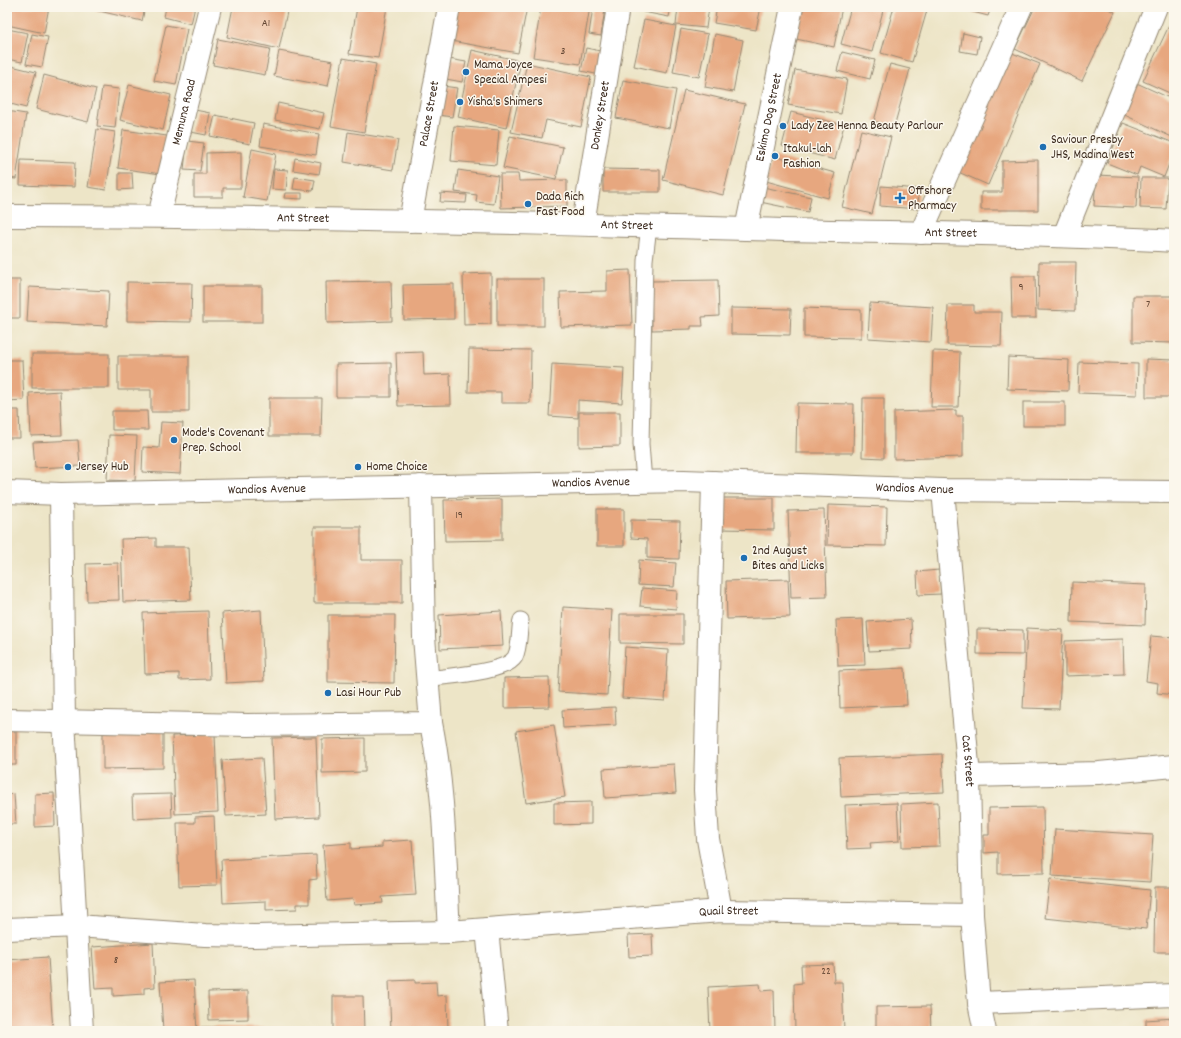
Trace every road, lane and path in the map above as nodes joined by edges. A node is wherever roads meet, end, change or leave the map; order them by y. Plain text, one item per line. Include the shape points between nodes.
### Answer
1 (210, 7) edge
2 (449, 7) edge
3 (618, 7) edge
4 (792, 7) edge
5 (1021, 7) edge
6 (1156, 7) edge
7 (7, 216) edge
8 (159, 216) junction
9 (410, 221) junction
10 (583, 224) junction
11 (649, 226) junction
12 (746, 229) junction
13 (921, 233) junction
14 (1064, 236) junction
15 (1174, 241) edge
16 (644, 482) junction
17 (713, 482) junction
18 (421, 486) junction
19 (943, 490) junction
20 (7, 492) edge
21 (1174, 492) edge
22 (61, 494) junction
23 (521, 620) dead end
24 (427, 679) junction
25 (7, 720) edge
26 (64, 722) junction
27 (431, 723) junction
28 (1174, 766) edge
29 (969, 776) junction
30 (721, 911) junction
31 (972, 915) junction
32 (77, 926) junction
33 (7, 929) edge
34 (487, 929) junction
35 (449, 932) junction
36 (1174, 995) edge
37 (979, 1003) junction
38 (82, 1031) edge
39 (497, 1031) edge
40 (985, 1031) edge

1 - 8 street, Memuna Road
2 - 9 street, Palace Street
3 - 10 street, Donkey Street
4 - 12 street, Eskimo Dog Street
5 - 13 street
6 - 14 street
7 - 8 street, Ant Street
8 - 9 street, Ant Street
9 - 10 street, Ant Street
10 - 11 street, Ant Street
11 - 12 street, Ant Street
11 - 16 lane via 645,260 641,444
12 - 13 street, Ant Street
13 - 14 street, Ant Street
14 - 15 street, Ant Street
16 - 17 street, Wandios Avenue
16 - 18 street, Wandios Avenue
17 - 19 street, Wandios Avenue
17 - 30 street via 705,790 708,839
18 - 22 street, Wandios Avenue
18 - 24 street
19 - 21 street, Wandios Avenue
19 - 29 street, Cat Street
20 - 22 street, Wandios Avenue
22 - 26 street
23 - 24 lane via 516,655 511,661 499,668
24 - 27 street
25 - 26 street
26 - 27 street via 248,725
26 - 32 street
27 - 35 street via 442,795
28 - 29 street via 1099,773
29 - 31 street, Cat Street
30 - 31 street, Quail Street
30 - 34 street, Quail Street
31 - 37 street, Cat Street
32 - 33 street, Quail Street
32 - 35 street, Quail Street via 205,935
32 - 38 street
34 - 35 street, Quail Street
34 - 39 street
36 - 37 street
37 - 40 street, Cat Street

